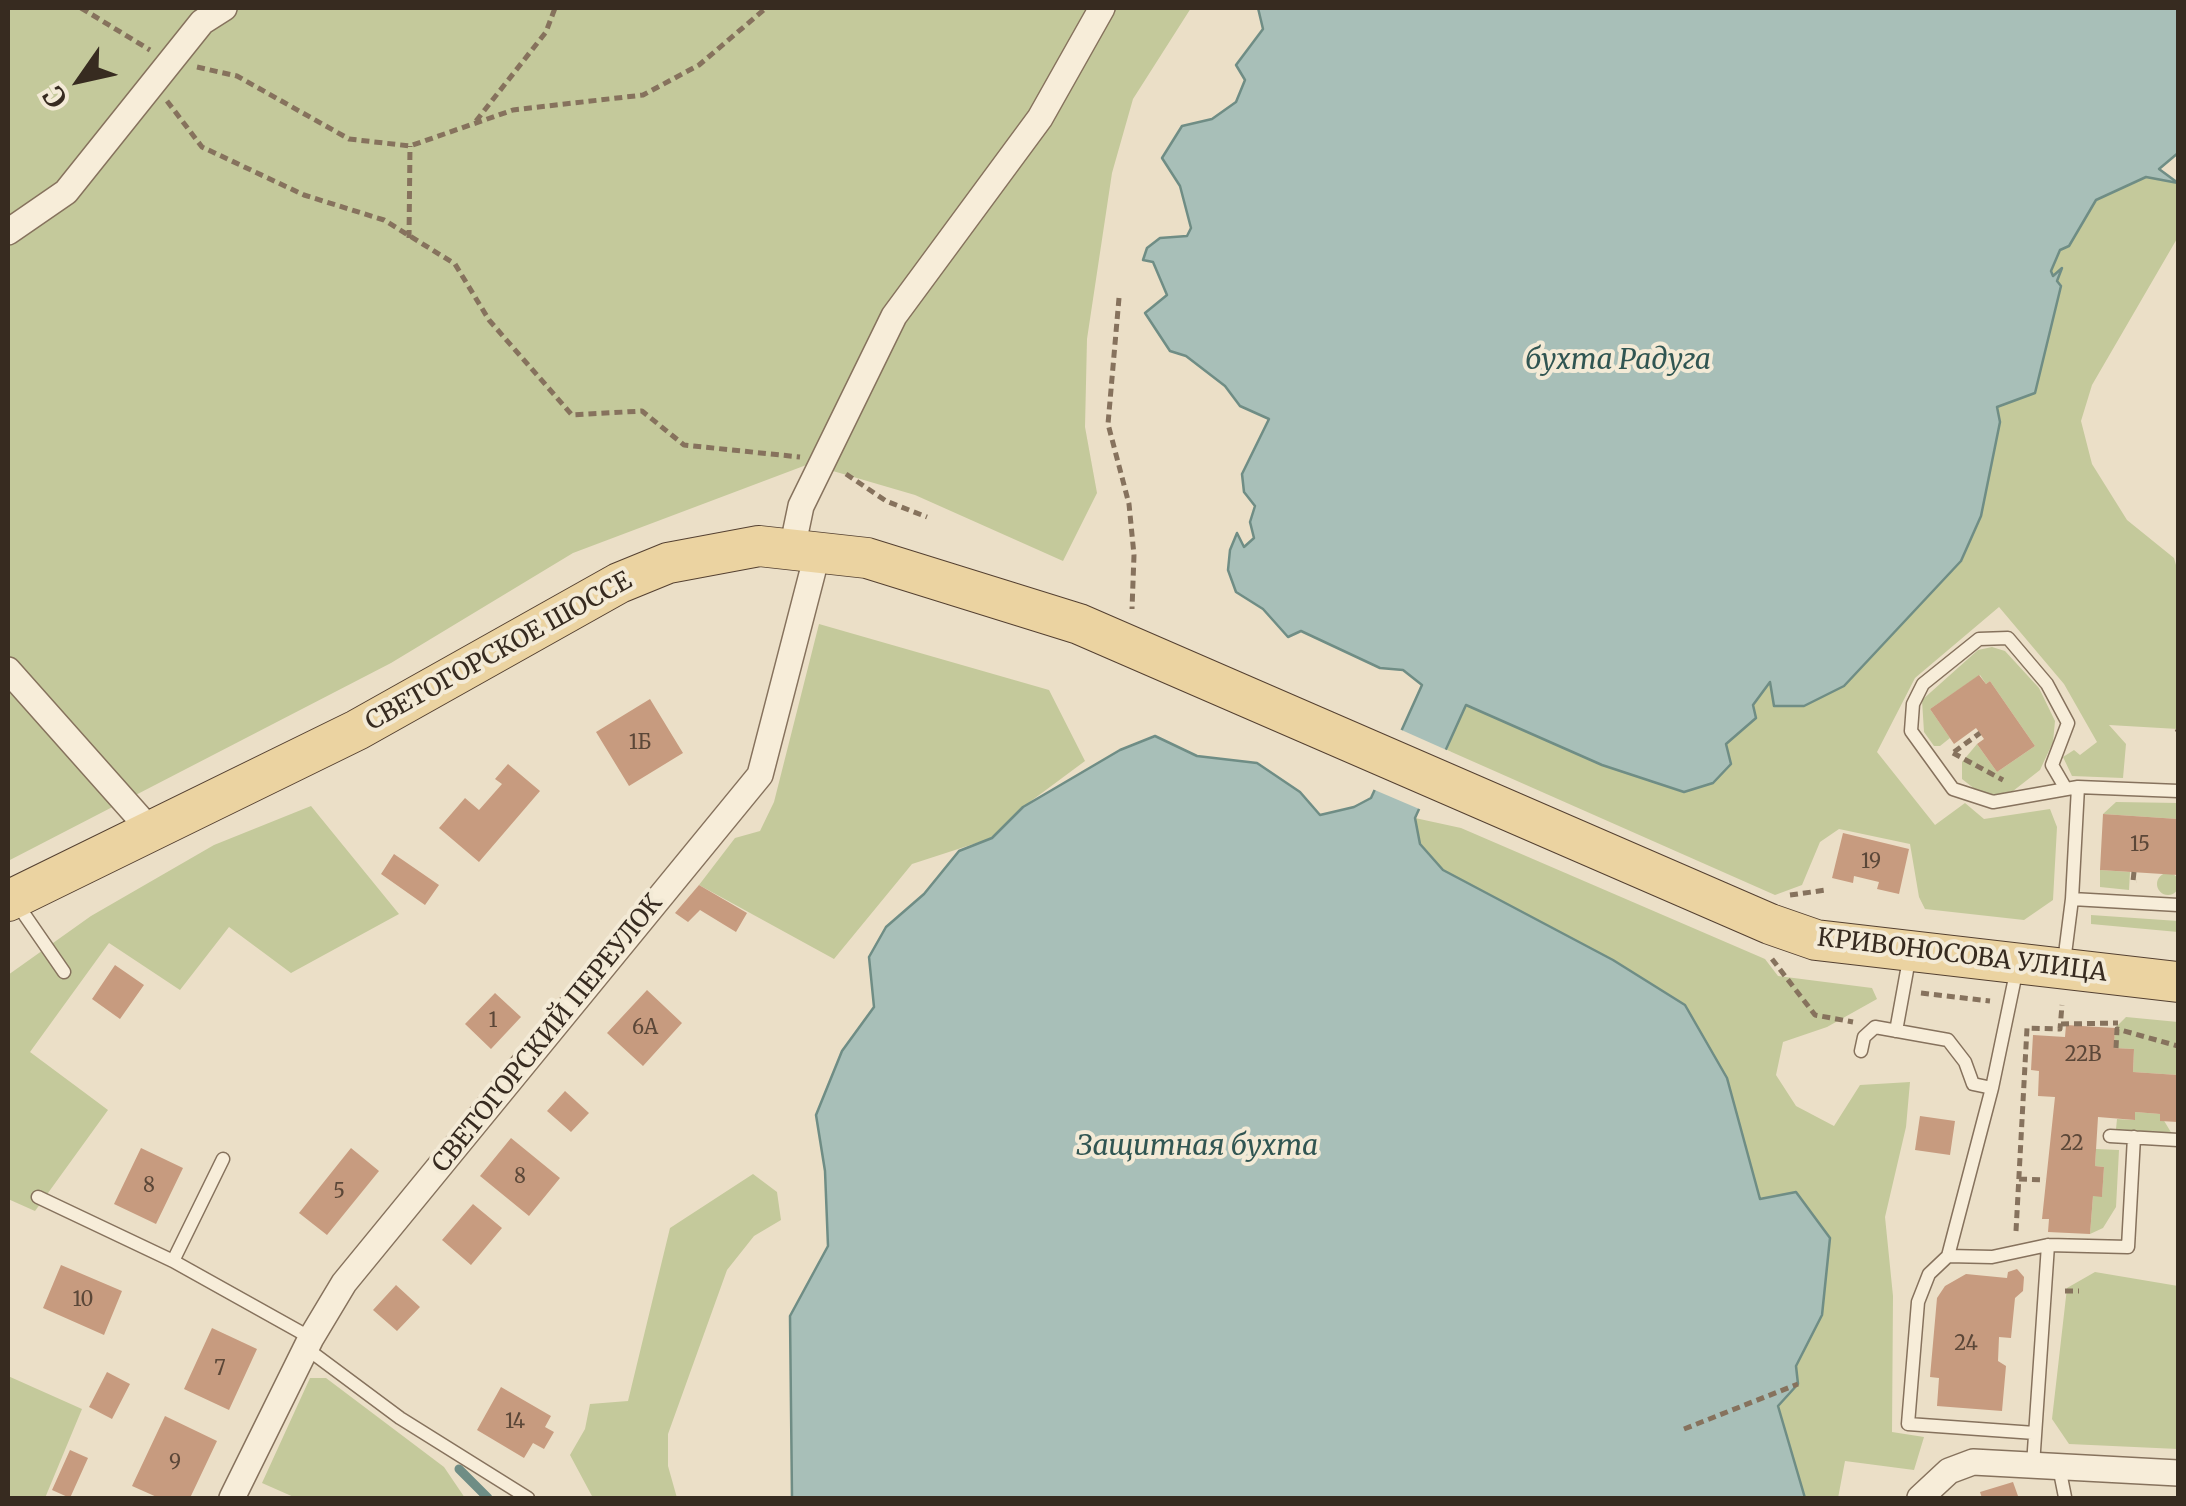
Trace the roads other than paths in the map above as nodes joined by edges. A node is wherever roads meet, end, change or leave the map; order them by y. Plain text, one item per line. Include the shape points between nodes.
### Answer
1 (224, 8) edge
2 (1102, 8) edge
3 (8, 232) edge
4 (805, 550) junction
5 (8, 670) edge
6 (1351, 742) joint
7 (2072, 788) junction
8 (2178, 791) edge
9 (152, 832) junction
10 (2072, 899) junction
11 (11, 900) edge
12 (2178, 906) edge
13 (1910, 951) junction
14 (64, 972) dead end
15 (2178, 982) edge
16 (2014, 983) junction
17 (2062, 988) junction
18 (1896, 1031) junction
19 (1861, 1051) dead end
20 (1992, 1088) junction
21 (2110, 1136) dead end
22 (2134, 1137) junction
23 (2178, 1140) edge
24 (223, 1160) dead end
25 (38, 1196) dead end
26 (2048, 1245) junction
27 (1948, 1256) junction
28 (174, 1261) junction
29 (308, 1343) junction
30 (2035, 1432) junction
31 (2046, 1466) junction
32 (2178, 1473) edge
33 (2065, 1497) edge
34 (232, 1498) edge
35 (528, 1498) edge
36 (1920, 1498) edge

1 - 3 street via 202,22 66,192
2 - 4 street, СВЕТОГОРСКИЙ ПЕРЕУЛОК via 1040,118 894,316 801,506
4 - 6 main road, СВЕТОГОРСКОЕ ШОССЕ via 924,573 1079,624
4 - 9 main road, СВЕТОГОРСКОЕ ШОССЕ via 710,552 619,583 447,682
4 - 29 street, СВЕТОГОРСКИЙ ПЕРЕУЛОК via 760,775 344,1283
5 - 9 street
6 - 13 main road, КРИВОНОСОВА УЛИЦА via 1770,924 1816,940
7 - 7 lane via 2052,766 2068,723 2008,638 1979,638 1923,684 1911,731 1953,790 1993,802
7 - 8 lane
7 - 10 lane
9 - 11 main road, СВЕТОГОРСКОЕ ШОССЕ
10 - 12 lane
10 - 17 lane
11 - 14 lane
13 - 16 main road, КРИВОНОСОВА УЛИЦА
13 - 18 lane
15 - 17 main road, КРИВОНОСОВА УЛИЦА
16 - 17 main road, КРИВОНОСОВА УЛИЦА
16 - 20 lane
18 - 19 lane via 1875,1027
18 - 20 lane via 1948,1040 1974,1084
20 - 27 lane
21 - 22 lane
22 - 23 lane
22 - 26 lane via 2128,1248
24 - 28 lane
25 - 28 lane
26 - 27 lane via 1992,1257
26 - 30 lane
27 - 30 lane via 1930,1274 1918,1302 1908,1424
28 - 29 lane
29 - 34 street, СВЕТОГОРСКИЙ ПЕРЕУЛОК
29 - 35 lane via 400,1418
30 - 31 lane
31 - 32 street
31 - 33 lane
31 - 36 street via 1973,1462 1950,1471

